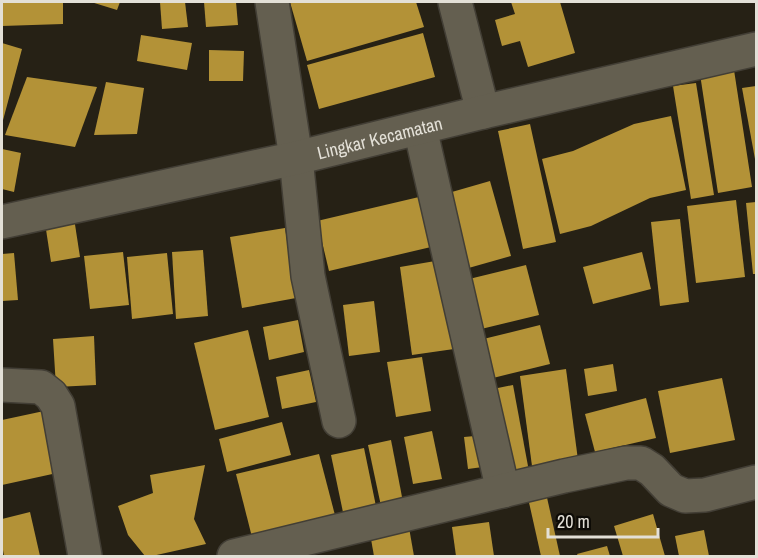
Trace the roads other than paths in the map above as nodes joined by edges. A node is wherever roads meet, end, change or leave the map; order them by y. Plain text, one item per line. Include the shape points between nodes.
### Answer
1 (272, 2) edge
2 (455, 2) edge
3 (756, 49) edge
4 (483, 112) junction
5 (420, 128) junction
6 (296, 158) junction
7 (2, 222) edge
8 (2, 385) edge
9 (339, 421) dead end
10 (756, 482) edge
11 (503, 491) junction
12 (85, 556) edge
13 (234, 556) edge

1 - 6 street
2 - 4 street
3 - 4 street, Lingkar Kecamatan
4 - 5 street, Lingkar Kecamatan
5 - 6 street, Lingkar Kecamatan
5 - 11 street
6 - 7 street, Lingkar Kecamatan
6 - 9 street via 308,276
8 - 12 street via 41,387 58,406
10 - 11 street via 685,496 671,490 641,463 626,463
11 - 13 street

